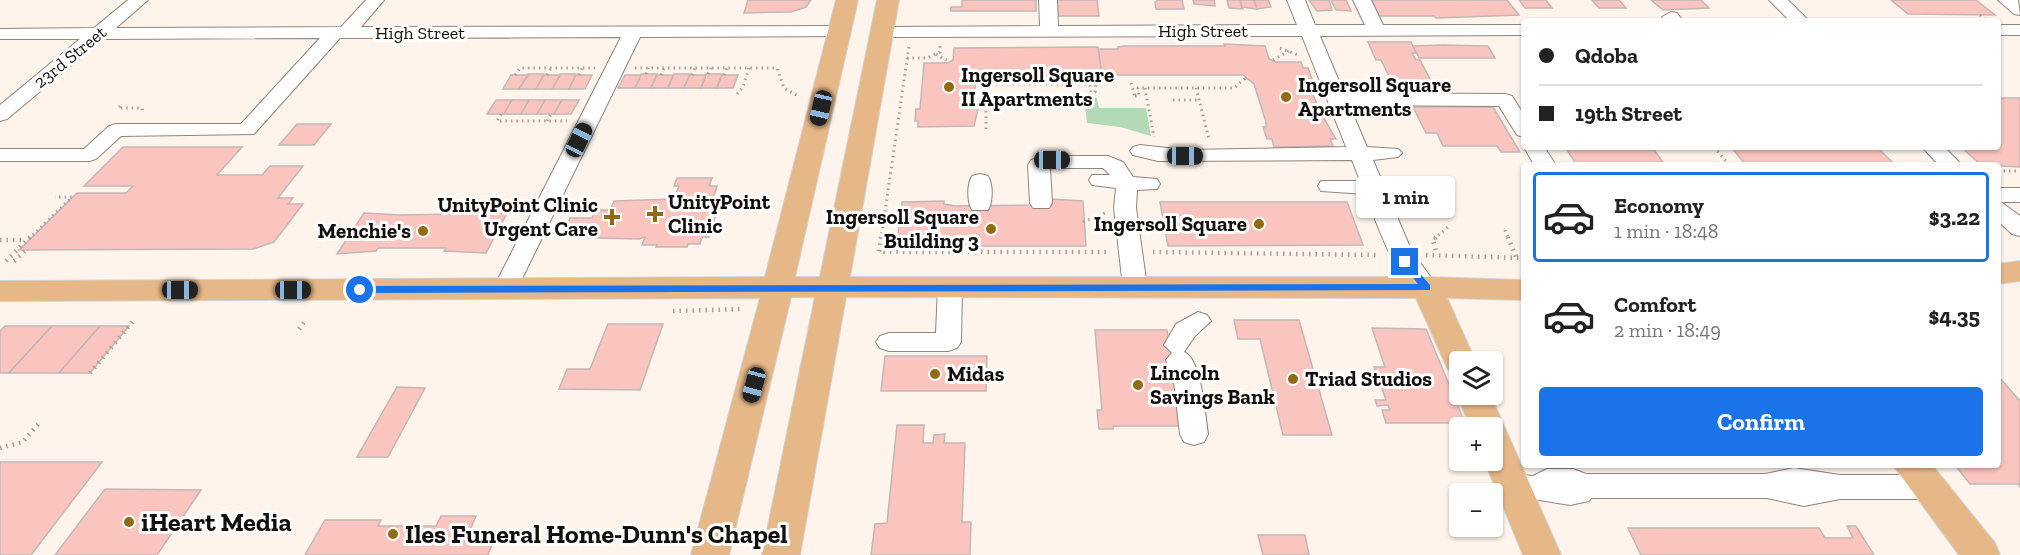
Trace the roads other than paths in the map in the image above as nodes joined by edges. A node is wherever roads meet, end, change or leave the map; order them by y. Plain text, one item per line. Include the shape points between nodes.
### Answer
1 (140, 0) edge
2 (375, 0) edge
3 (847, 0) edge
4 (888, 0) edge
5 (1048, 0) edge
6 (1296, 0) edge
7 (1362, 0) edge
8 (2007, 0) edge
9 (2020, 10) edge
10 (2001, 27) edge
11 (1521, 30) edge
12 (2020, 30) edge
13 (839, 31) junction
14 (1310, 31) junction
15 (1377, 31) junction
16 (633, 32) junction
17 (882, 32) junction
18 (1049, 32) junction
19 (340, 33) junction
20 (0, 34) edge
21 (98, 34) junction
22 (1337, 99) junction
23 (1515, 100) edge
24 (0, 115) edge
25 (1521, 121) edge
26 (1148, 148) road end
27 (1935, 150) edge
28 (1391, 153) dead end
29 (0, 154) edge
30 (1360, 155) junction
31 (1949, 162) edge
32 (1100, 180) dead end
33 (980, 181) dead end
34 (1138, 183) junction
35 (1329, 186) dead end
36 (1374, 188) junction
37 (2001, 195) edge
38 (2020, 195) edge
39 (1041, 204) dead end
40 (980, 205) dead end
41 (2001, 211) edge
42 (2020, 229) edge
43 (2020, 271) edge
44 (2001, 273) edge
45 (778, 287) junction
46 (832, 287) junction
47 (950, 287) junction
48 (1136, 287) junction
49 (1426, 287) junction
50 (506, 289) junction
51 (1521, 290) edge
52 (0, 291) edge
53 (1198, 321) dead end
54 (889, 342) dead end
55 (1455, 351) edge
56 (1194, 434) dead end
57 (1503, 453) edge
58 (1920, 476) edge
59 (1527, 486) junction
60 (710, 555) edge
61 (781, 555) edge
62 (1542, 555) edge
63 (1981, 555) edge

1 - 21 street, 23rd Street
2 - 19 street
3 - 13 main road
4 - 17 main road
5 - 18 street
6 - 14 street
7 - 15 street
8 - 9 street
10 - 12 street
11 - 15 street, High Street
13 - 16 street, High Street
13 - 45 main road
14 - 15 street, High Street
14 - 18 street, High Street
14 - 22 street
16 - 19 street, High Street
16 - 50 street
17 - 18 street, High Street
17 - 46 main road
19 - 21 street, High Street
19 - 29 street via 247,130 116,130 89,155
20 - 21 street, High Street
21 - 24 street, 23rd Street
22 - 23 street
22 - 30 street
23 - 25 street
26 - 30 street via 1158,155 1184,150
27 - 31 street
28 - 30 street
30 - 36 street
32 - 34 street
33 - 40 street
34 - 39 street via 1098,160 1044,162 1039,165
34 - 48 street via 1125,208
35 - 36 street
36 - 49 street via 1401,254
37 - 38 street
41 - 42 street
43 - 44 main road
45 - 46 main road
45 - 50 main road
45 - 60 main road
46 - 47 main road
46 - 61 main road
47 - 48 main road
47 - 54 street via 948,342
48 - 49 main road
49 - 51 main road
49 - 55 main road
50 - 52 main road
53 - 56 street via 1185,330 1178,352 1187,381
57 - 59 main road
58 - 59 street via 1840,487 1822,494 1785,493 1768,486 1582,486 1579,493 1553,493
58 - 63 main road
59 - 62 main road

